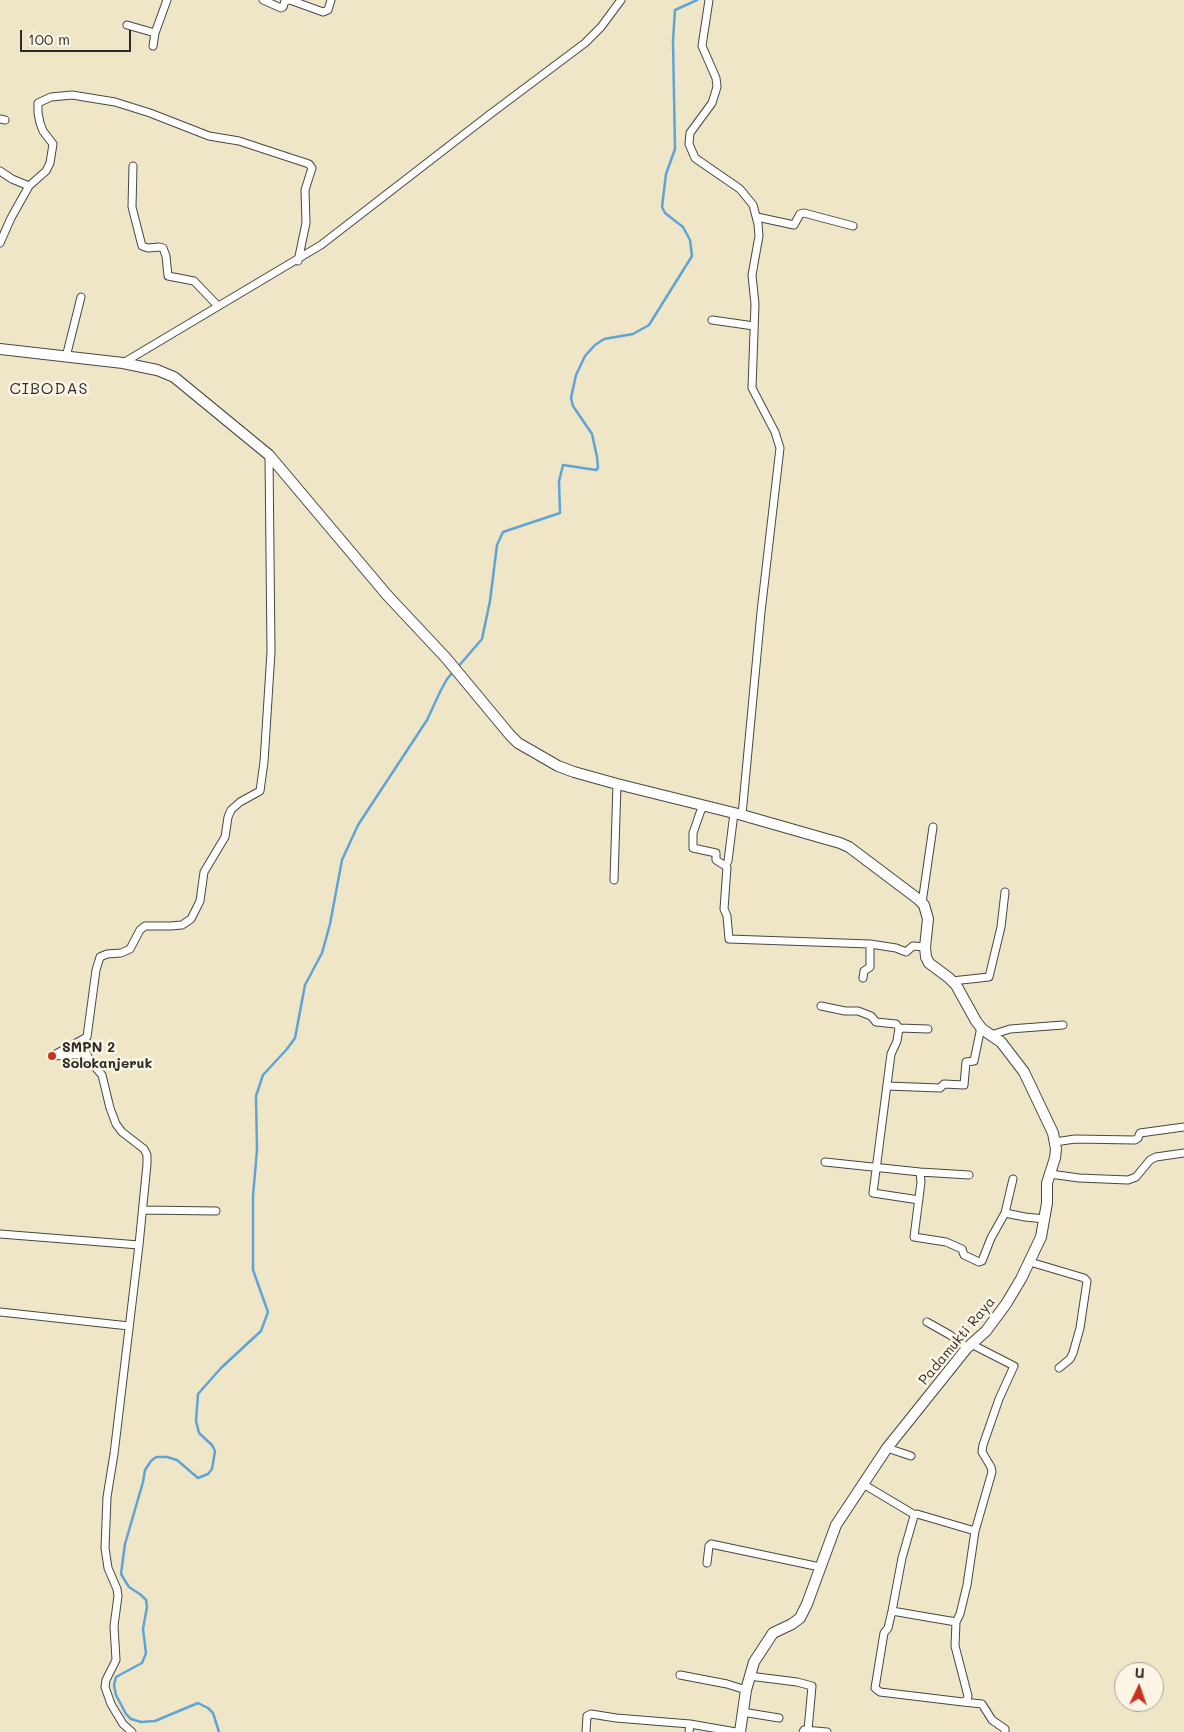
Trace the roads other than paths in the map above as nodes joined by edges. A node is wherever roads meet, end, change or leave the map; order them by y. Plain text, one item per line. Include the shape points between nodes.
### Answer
1 (167, 0) edge
2 (263, 0) edge
3 (289, 0) edge
4 (331, 0) edge
5 (621, 0) edge
6 (709, 0) edge
7 (127, 25) dead end
8 (156, 33) junction
9 (153, 46) dead end
10 (133, 166) dead end
11 (0, 171) edge
12 (29, 186) junction
13 (756, 217) junction
14 (853, 226) dead end
15 (0, 243) edge
16 (298, 260) junction
17 (81, 297) dead end
18 (218, 306) junction
19 (712, 320) dead end
20 (754, 326) junction
21 (0, 349) edge
22 (66, 356) junction
23 (123, 363) junction
24 (269, 455) junction
25 (617, 784) junction
26 (705, 806) junction
27 (738, 814) junction
28 (933, 827) dead end
29 (728, 861) dead end
30 (614, 880) dead end
31 (1005, 892) dead end
32 (922, 903) junction
33 (870, 944) junction
34 (925, 947) junction
35 (863, 978) dead end
36 (952, 981) junction
37 (821, 1006) dead end
38 (1063, 1025) dead end
39 (981, 1027) junction
40 (899, 1028) junction
41 (928, 1029) dead end
42 (991, 1035) junction
43 (887, 1086) junction
44 (1184, 1127) edge
45 (1055, 1142) junction
46 (1184, 1153) edge
47 (825, 1162) dead end
48 (876, 1167) junction
49 (920, 1172) junction
50 (1050, 1174) junction
51 (968, 1175) dead end
52 (1013, 1178) dead end
53 (919, 1200) junction
54 (143, 1210) junction
55 (216, 1212) dead end
56 (1005, 1213) junction
57 (1045, 1218) junction
58 (0, 1234) edge
59 (139, 1246) junction
60 (1030, 1262) junction
61 (0, 1312) edge
62 (927, 1322) dead end
63 (129, 1326) junction
64 (969, 1346) junction
65 (1059, 1368) dead end
66 (888, 1448) junction
67 (911, 1456) dead end
68 (863, 1484) junction
69 (916, 1514) junction
70 (974, 1531) junction
71 (707, 1563) dead end
72 (816, 1565) junction
73 (892, 1611) junction
74 (956, 1622) junction
75 (680, 1675) dead end
76 (749, 1676) junction
77 (746, 1690) junction
78 (963, 1702) junction
79 (742, 1712) junction
80 (779, 1718) dead end
81 (690, 1728) edge
82 (805, 1731) edge
83 (132, 1732) edge
84 (586, 1732) edge
85 (738, 1732) edge
86 (827, 1732) edge
87 (1005, 1732) edge

1 - 8 street
2 - 3 street via 281,8
3 - 4 street via 323,12 328,10
5 - 16 street via 585,43 489,114 368,211
6 - 13 street via 702,46 717,87 712,104 690,133 689,144 700,162 746,194
7 - 8 street
8 - 9 street
10 - 18 street via 132,207 142,246 163,248 168,276 194,281
11 - 12 street
12 - 15 street
12 - 16 street via 49,166 53,149 40,123 38,103 63,95 115,102 209,136 239,141 311,165 305,190 306,223
13 - 14 street via 794,225 798,216 804,213
13 - 20 street via 759,236 752,275
16 - 18 street
17 - 22 street
18 - 23 street
19 - 20 street
20 - 27 street via 752,388 780,448
21 - 22 street
22 - 23 street
23 - 24 street via 174,377
24 - 25 street via 386,595 446,658 518,743 558,766
24 - 54 street via 270,652 260,791 231,810 225,837 204,872 200,902 191,918 182,925 146,926 140,930 130,949 100,957 86,1037 52,1056 87,1054 102,1075 116,1124 147,1154
25 - 26 street
25 - 30 street
26 - 27 street
26 - 33 street via 693,833 694,848 716,853 716,860 727,867 724,909 728,938
27 - 29 street
27 - 32 street via 850,847
28 - 32 street
31 - 36 street via 1001,927 989,977
32 - 34 street via 928,918
33 - 34 street via 904,952 913,946
33 - 35 street via 870,967 864,971
34 - 36 street, Padamukti Raya via 929,963
36 - 39 street, Padamukti Raya
37 - 40 street via 858,1011 877,1022 896,1024
38 - 42 street via 1010,1029
39 - 42 street, Padamukti Raya
39 - 43 street via 974,1061 966,1062 964,1086
40 - 41 street
40 - 43 street
42 - 45 street, Padamukti Raya via 1001,1042 1024,1072
43 - 48 street
44 - 45 street via 1140,1133 1135,1140 1075,1138
45 - 50 street, Padamukti Raya
46 - 50 street via 1156,1157 1136,1177 1128,1180
47 - 48 street
48 - 49 street
48 - 53 street via 873,1193
49 - 51 street
49 - 53 street
50 - 57 street, Padamukti Raya
52 - 56 street
53 - 56 street via 914,1237 946,1242 962,1249 964,1255 978,1262 982,1261
54 - 55 street
54 - 59 street
56 - 57 street
57 - 60 street, Padamukti Raya via 1041,1238
58 - 59 street
59 - 63 street
60 - 64 street, Padamukti Raya via 986,1332
60 - 65 street via 1087,1281 1073,1353
61 - 63 street
62 - 64 street
63 - 83 street via 107,1497 106,1558 118,1596 114,1626 116,1660 105,1687 123,1724
64 - 66 street, Padamukti Raya
64 - 70 street via 1014,1366 983,1445 982,1452 992,1472
66 - 67 street
66 - 68 street, Padamukti Raya
68 - 69 street
68 - 72 street, Padamukti Raya via 836,1525
69 - 70 street
69 - 73 street via 902,1558
70 - 74 street via 967,1585
71 - 72 street via 712,1544
72 - 76 street, Padamukti Raya via 807,1604 800,1618 773,1633
73 - 74 street
73 - 78 street via 884,1633 875,1688 880,1692
74 - 78 street via 955,1646 968,1696
75 - 77 street
76 - 77 street, Padamukti Raya
76 - 82 street via 812,1686
77 - 79 street, Padamukti Raya
78 - 87 street via 982,1704
79 - 80 street
79 - 85 street, Padamukti Raya
81 - 84 street via 591,1714 587,1716
81 - 85 street
82 - 86 street

